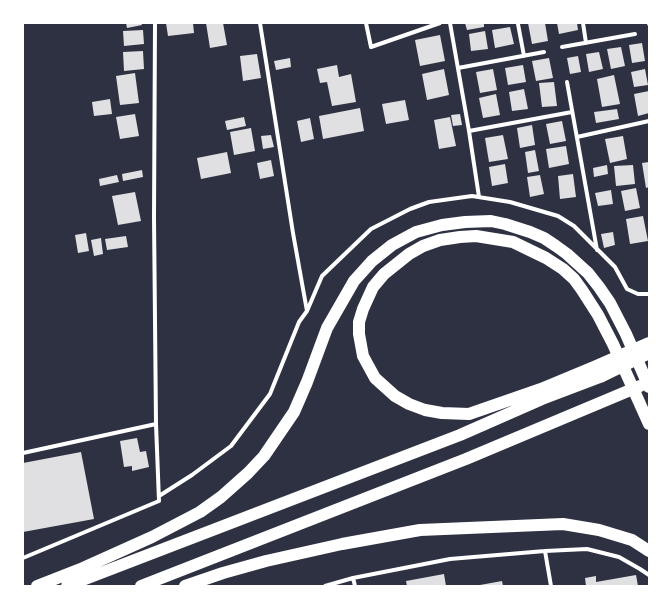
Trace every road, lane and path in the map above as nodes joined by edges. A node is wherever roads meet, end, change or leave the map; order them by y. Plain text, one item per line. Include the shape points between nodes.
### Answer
1 (155, 23) edge
2 (260, 23) edge
3 (366, 23) edge
4 (440, 23) edge
5 (450, 23) edge
6 (583, 23) edge
7 (518, 24) dead end
8 (635, 34) dead end
9 (586, 43) junction
10 (562, 47) dead end
11 (544, 52) dead end
12 (524, 56) junction
13 (458, 68) junction
14 (567, 82) dead end
15 (572, 112) junction
16 (649, 121) edge
17 (469, 131) junction
18 (577, 137) junction
19 (479, 197) junction
20 (598, 250) junction
21 (649, 294) edge
22 (307, 311) junction
23 (649, 343) edge
24 (649, 353) edge
25 (597, 372) junction
26 (649, 382) edge
27 (649, 387) edge
28 (156, 424) junction
29 (649, 424) edge
30 (23, 453) edge
31 (159, 496) junction
32 (545, 550) junction
33 (649, 551) edge
34 (23, 558) edge
35 (649, 576) edge
36 (354, 578) junction
37 (37, 586) edge
38 (67, 586) edge
39 (142, 586) edge
40 (185, 586) edge
41 (325, 586) edge
42 (355, 586) edge
43 (551, 586) edge

1 - 28 street
2 - 22 street
3 - 4 street via 371,47
5 - 13 street
6 - 9 street
7 - 12 street
8 - 9 street
9 - 10 street
11 - 12 street
12 - 13 street
13 - 17 street
14 - 15 street
15 - 17 street
15 - 18 street
16 - 18 street
17 - 19 street
18 - 20 street
19 - 20 street via 510,202 558,216 574,226
19 - 22 street via 429,202 371,229 322,276
20 - 21 street via 615,267 627,289 638,294
22 - 31 street via 299,322 270,394 231,446 192,476
23 - 25 highway
24 - 25 highway
25 - 29 highway via 469,414 425,410 395,396 375,378 363,356 359,322 373,287 384,274 423,246 440,240 476,236 514,242 563,268 574,279 598,316
25 - 38 highway via 452,438
26 - 39 highway via 466,459
27 - 37 highway via 610,303 599,287 567,254 544,238 491,221 442,225 416,232 392,245 372,261 354,281 327,328 294,412 264,456 248,473 200,512 152,537
28 - 30 street
28 - 31 street
31 - 34 street via 159,501
32 - 35 street via 588,549 619,557
32 - 36 street via 450,559
32 - 43 street
33 - 40 highway via 632,540 599,530 563,524 420,530 342,544 266,562
36 - 41 street
36 - 42 street

